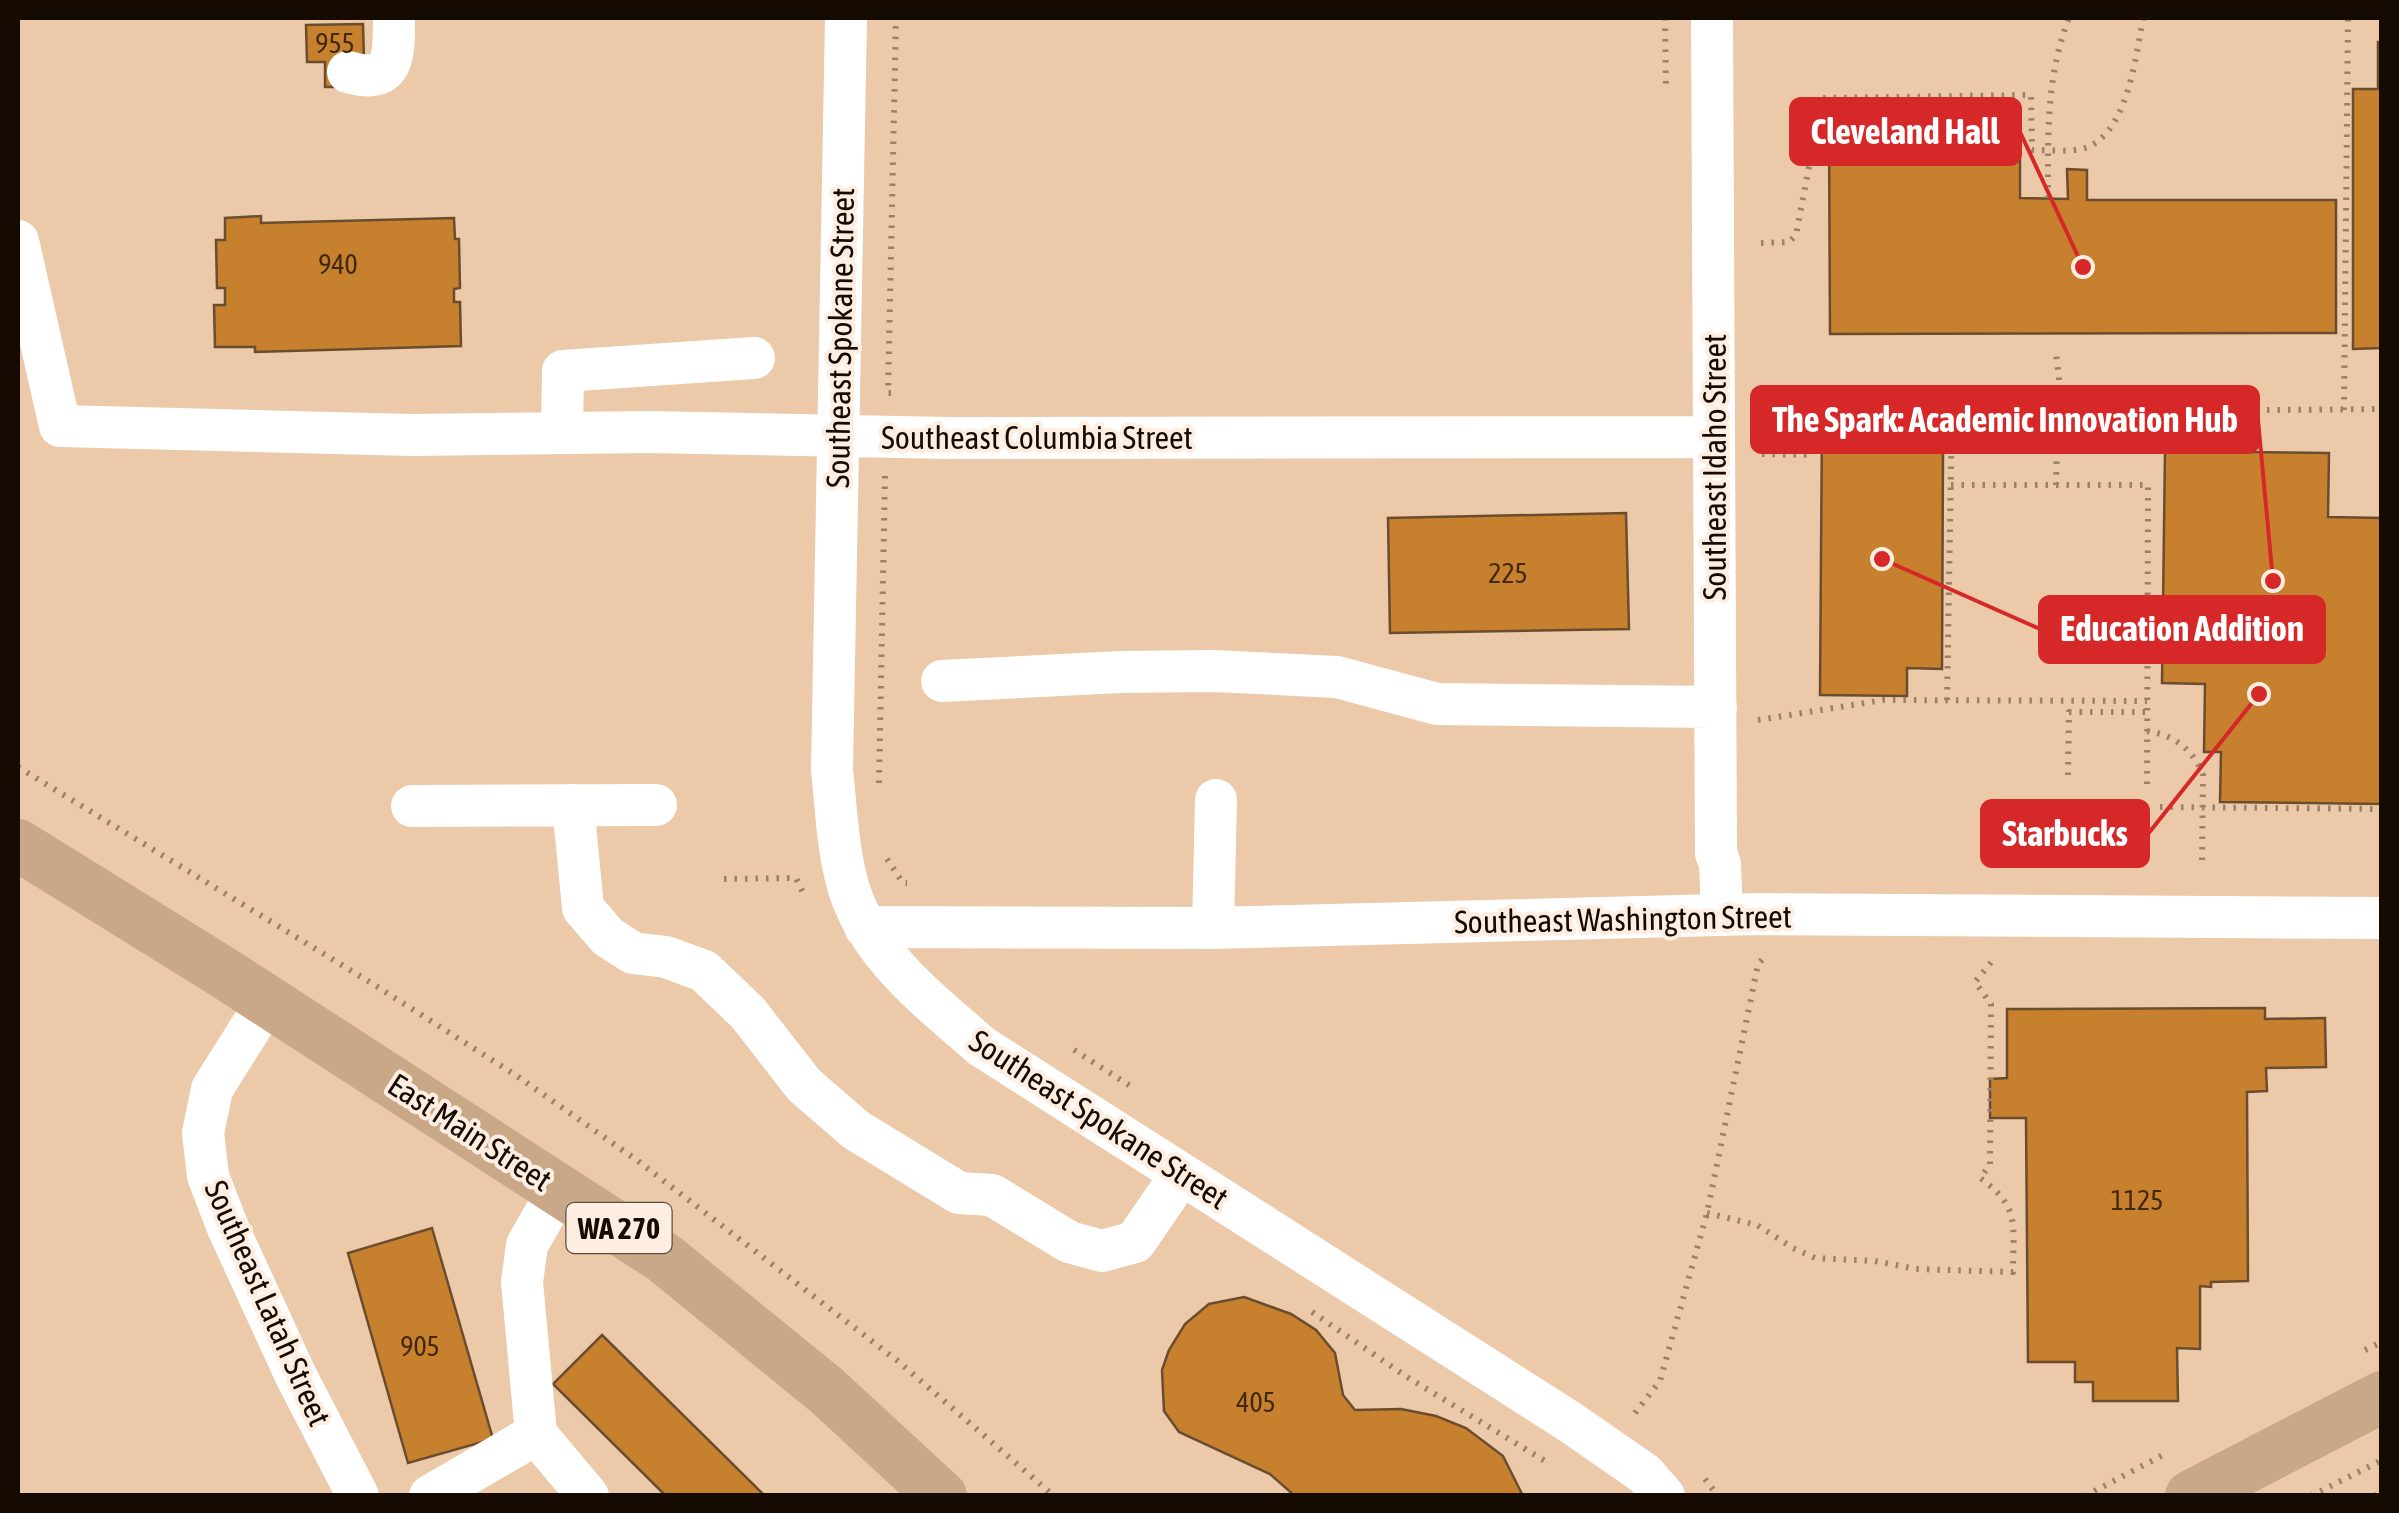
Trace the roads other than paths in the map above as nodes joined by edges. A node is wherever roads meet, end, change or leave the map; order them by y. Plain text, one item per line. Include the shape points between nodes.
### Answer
1 (394, 18) edge
2 (846, 18) edge
3 (1712, 18) edge
4 (348, 72) dead end
5 (18, 241) edge
6 (754, 358) dead end
7 (562, 434) junction
8 (839, 436) junction
9 (1714, 438) junction
10 (942, 681) dead end
11 (1716, 707) junction
12 (1216, 800) dead end
13 (656, 804) dead end
14 (573, 805) junction
15 (412, 806) dead end
16 (18, 845) edge
17 (1722, 915) junction
18 (2382, 918) edge
19 (864, 927) junction
20 (1213, 928) junction
21 (268, 1000) junction
22 (1181, 1175) junction
23 (559, 1189) junction
24 (2382, 1397) edge
25 (536, 1434) junction
26 (358, 1496) edge
27 (430, 1496) edge
28 (588, 1496) edge
29 (941, 1496) edge
30 (1664, 1496) edge
31 (2192, 1496) edge

1 - 4 street via 394,54 385,70
2 - 8 street, Southeast Spokane Street
3 - 9 street, Southeast Idaho Street
5 - 7 street, Southeast Columbia Street via 60,426
6 - 7 street via 563,371
7 - 8 street, Southeast Columbia Street
8 - 9 street, Southeast Columbia Street
8 - 19 street, Southeast Spokane Street via 832,770 846,880
9 - 11 street, Southeast Idaho Street
10 - 11 street via 1214,671 1337,677 1438,704
11 - 17 street, Southeast Idaho Street
12 - 20 street
13 - 14 street
14 - 15 street
14 - 22 street via 583,908 608,937 633,952 704,971 748,1013 804,1085 856,1130 959,1193 992,1195 1069,1242 1102,1251 1136,1242
16 - 21 main road, East Main Street / WA 270
17 - 18 street, Southeast Washington Street
17 - 20 street, Southeast Washington Street
19 - 20 street, Southeast Washington Street
19 - 22 street, Southeast Spokane Street via 907,980 981,1046
21 - 23 main road, East Main Street / WA 270
21 - 26 street, Southeast Latah Street via 212,1089 203,1133 208,1176 295,1374
22 - 30 street, Southeast Spokane Street via 1570,1422
23 - 25 street via 528,1246 522,1282
23 - 29 main road, East Main Street / WA 270 via 664,1258 827,1390
24 - 31 main road
25 - 27 street
25 - 28 street

